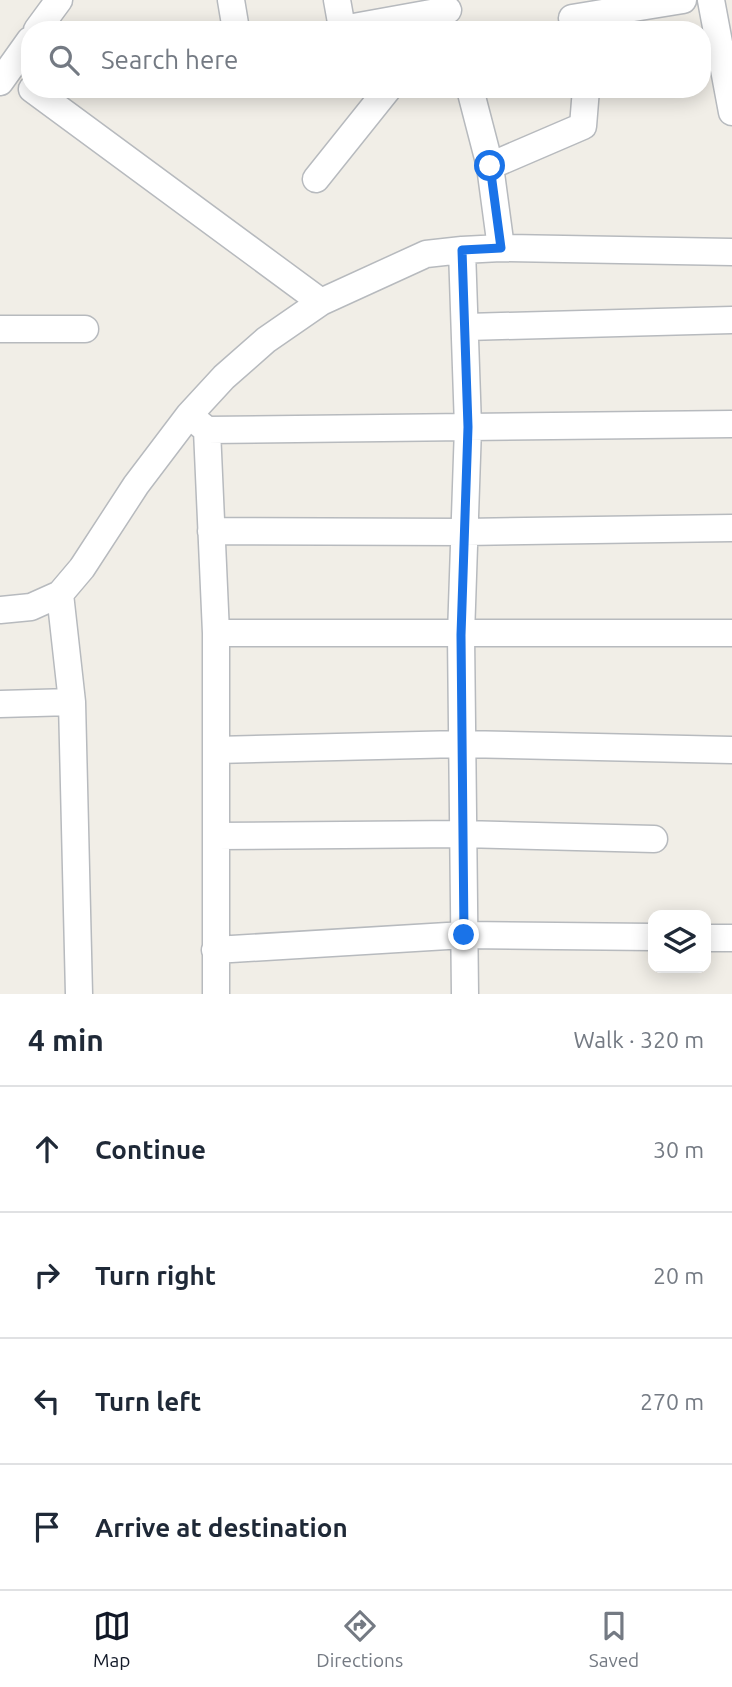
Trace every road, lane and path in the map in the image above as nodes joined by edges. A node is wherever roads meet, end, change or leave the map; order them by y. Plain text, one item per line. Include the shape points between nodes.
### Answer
1 (59, 0) edge
2 (231, 0) edge
3 (337, 0) edge
4 (683, 0) edge
5 (711, 0) edge
6 (571, 16) edge
7 (438, 17) edge
8 (44, 21) edge
9 (234, 21) edge
10 (338, 21) edge
11 (405, 21) edge
12 (21, 52) edge
13 (4, 76) edge
14 (21, 84) edge
15 (43, 98) edge
16 (381, 98) edge
17 (472, 98) edge
18 (585, 98) edge
19 (732, 112) edge
20 (490, 166) junction
21 (316, 179) dead end
22 (501, 248) junction
23 (462, 250) junction
24 (732, 252) edge
25 (321, 302) junction
26 (732, 320) edge
27 (467, 327) junction
28 (0, 329) edge
29 (85, 329) dead end
30 (198, 422) junction
31 (732, 424) edge
32 (468, 427) junction
33 (732, 528) edge
34 (211, 531) junction
35 (466, 532) junction
36 (60, 594) junction
37 (0, 610) edge
38 (732, 633) edge
39 (216, 634) junction
40 (461, 635) junction
41 (72, 702) junction
42 (0, 704) edge
43 (461, 744) junction
44 (216, 750) junction
45 (732, 750) edge
46 (462, 834) junction
47 (216, 836) junction
48 (654, 839) dead end
49 (464, 935) junction
50 (648, 937) edge
51 (711, 938) edge
52 (732, 938) edge
53 (215, 950) junction
54 (79, 994) edge
55 (216, 994) edge
56 (465, 994) edge

1 - 8 street
2 - 9 street
3 - 10 street
4 - 6 street
5 - 19 street
7 - 11 street
12 - 13 street
13 - 14 street
15 - 25 street
16 - 21 street
17 - 20 street
18 - 20 street via 583,126
20 - 22 street
22 - 23 street
22 - 24 street
23 - 25 street via 426,254
23 - 27 street
25 - 30 street via 266,340 224,377
26 - 27 street
27 - 32 street
28 - 29 street
30 - 32 street
30 - 34 street
30 - 36 street via 136,485
31 - 32 street
32 - 35 street
33 - 35 street
34 - 35 street
34 - 39 street
35 - 40 street
36 - 37 street via 31,607
36 - 41 street
38 - 40 street
39 - 40 street
39 - 44 street
40 - 43 street
41 - 42 street
41 - 54 street
43 - 44 street
43 - 45 street
43 - 46 street
44 - 47 street
46 - 47 street
46 - 48 street
46 - 49 street
47 - 53 street
49 - 50 street
49 - 53 street
49 - 56 street
51 - 52 street
53 - 55 street

